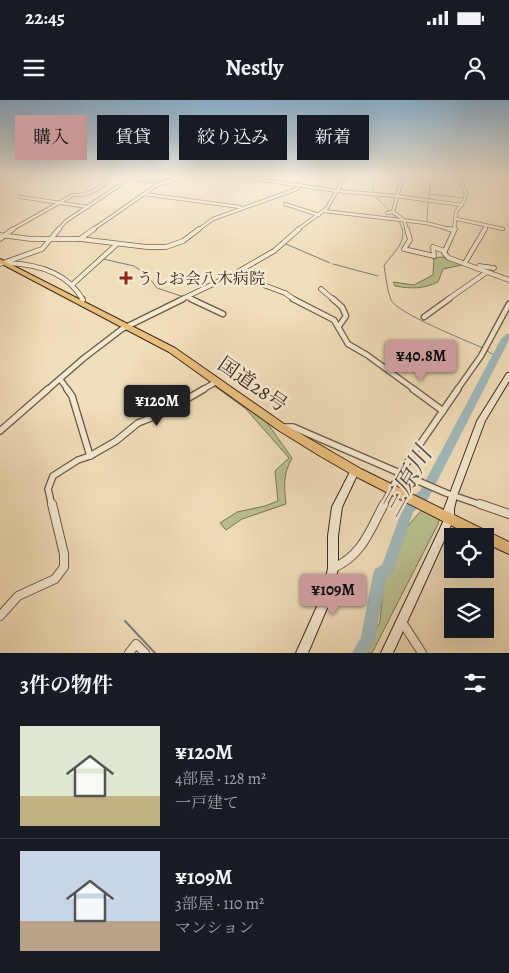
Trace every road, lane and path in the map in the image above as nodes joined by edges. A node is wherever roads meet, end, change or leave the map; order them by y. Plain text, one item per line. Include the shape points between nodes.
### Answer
1 (46, 201) edge
2 (64, 201) edge
3 (98, 201) edge
4 (134, 201) edge
5 (195, 201) edge
6 (260, 201) edge
7 (331, 201) edge
8 (395, 201) edge
9 (431, 201) edge
10 (463, 201) edge
11 (61, 203) junction
12 (285, 204) dead end
13 (462, 205) junction
14 (89, 207) junction
15 (241, 207) junction
16 (324, 211) junction
17 (392, 212) junction
18 (319, 215) junction
19 (393, 219) junction
20 (457, 219) junction
21 (403, 220) junction
22 (486, 226) junction
23 (503, 229) dead end
24 (453, 230) junction
25 (2, 235) edge
26 (0, 239) edge
27 (51, 239) junction
28 (80, 239) junction
29 (117, 244) junction
30 (446, 250) junction
31 (452, 259) junction
32 (466, 261) junction
33 (1, 263) edge
34 (494, 268) dead end
35 (488, 272) junction
36 (234, 274) junction
37 (509, 280) edge
38 (73, 284) junction
39 (321, 289) dead end
40 (187, 297) junction
41 (82, 304) junction
42 (509, 304) edge
43 (223, 314) dead end
44 (424, 316) dead end
45 (339, 326) junction
46 (128, 327) junction
47 (509, 374) edge
48 (60, 379) junction
49 (216, 382) junction
50 (506, 385) edge
51 (443, 411) junction
52 (282, 427) junction
53 (0, 431) edge
54 (90, 456) junction
55 (355, 471) junction
56 (403, 474) junction
57 (395, 490) junction
58 (450, 494) junction
59 (509, 514) edge
60 (449, 520) junction
61 (467, 528) edge
62 (494, 540) edge
63 (509, 548) edge
64 (333, 568) junction
65 (0, 616) edge
66 (402, 622) junction
67 (129, 653) edge
68 (145, 653) edge
69 (302, 653) edge
70 (387, 653) edge
71 (422, 653) edge

1 - 11 street
2 - 11 street
3 - 14 street
4 - 28 street
5 - 15 street
6 - 15 street
7 - 16 street
8 - 17 street
9 - 13 street
10 - 13 street
11 - 14 street
11 - 25 street
12 - 18 street
13 - 20 street via 456,212
14 - 27 street via 66,221
15 - 29 street via 213,219 174,246 153,248
16 - 18 street
16 - 19 street
17 - 19 street via 387,213
17 - 21 street
18 - 36 street via 274,251
19 - 21 street
20 - 22 street
20 - 24 street
21 - 24 street
21 - 30 street via 410,240 404,249 434,256 433,248
22 - 23 street
22 - 32 street
24 - 30 street
25 - 26 street
25 - 27 street
27 - 28 street
27 - 33 street via 42,249
28 - 29 street
29 - 38 street
30 - 31 street via 444,253
31 - 32 street
31 - 35 street
32 - 34 street
33 - 38 street via 38,268 62,276
33 - 41 highway, 国道28号
35 - 37 street
35 - 44 street
36 - 40 street
36 - 45 street via 285,293 334,320
38 - 41 street via 83,300
39 - 45 street via 342,307 346,316
40 - 43 street
40 - 46 street
41 - 46 highway, 国道28号
42 - 51 street via 485,349
45 - 51 street via 352,348 367,355
46 - 48 street
46 - 49 highway, 国道28号 via 172,350
47 - 50 street
48 - 53 street
48 - 54 street via 72,396
49 - 52 highway, 国道28号
49 - 54 street via 179,407 138,424
50 - 58 street via 482,421
51 - 56 street
52 - 55 highway, 国道28号
52 - 56 street via 294,427
54 - 65 street via 60,470 53,476 48,489 64,566 55,579 18,596
55 - 57 highway, 国道28号
55 - 64 street via 336,507
56 - 57 street
56 - 58 street
57 - 60 highway, 国道28号
57 - 64 street via 360,550
58 - 59 street
58 - 60 street
60 - 61 highway, 国道28号
60 - 66 street
62 - 63 highway, 国道28号
64 - 69 street via 328,594
66 - 70 street
66 - 71 street
67 - 68 street via 136,644

